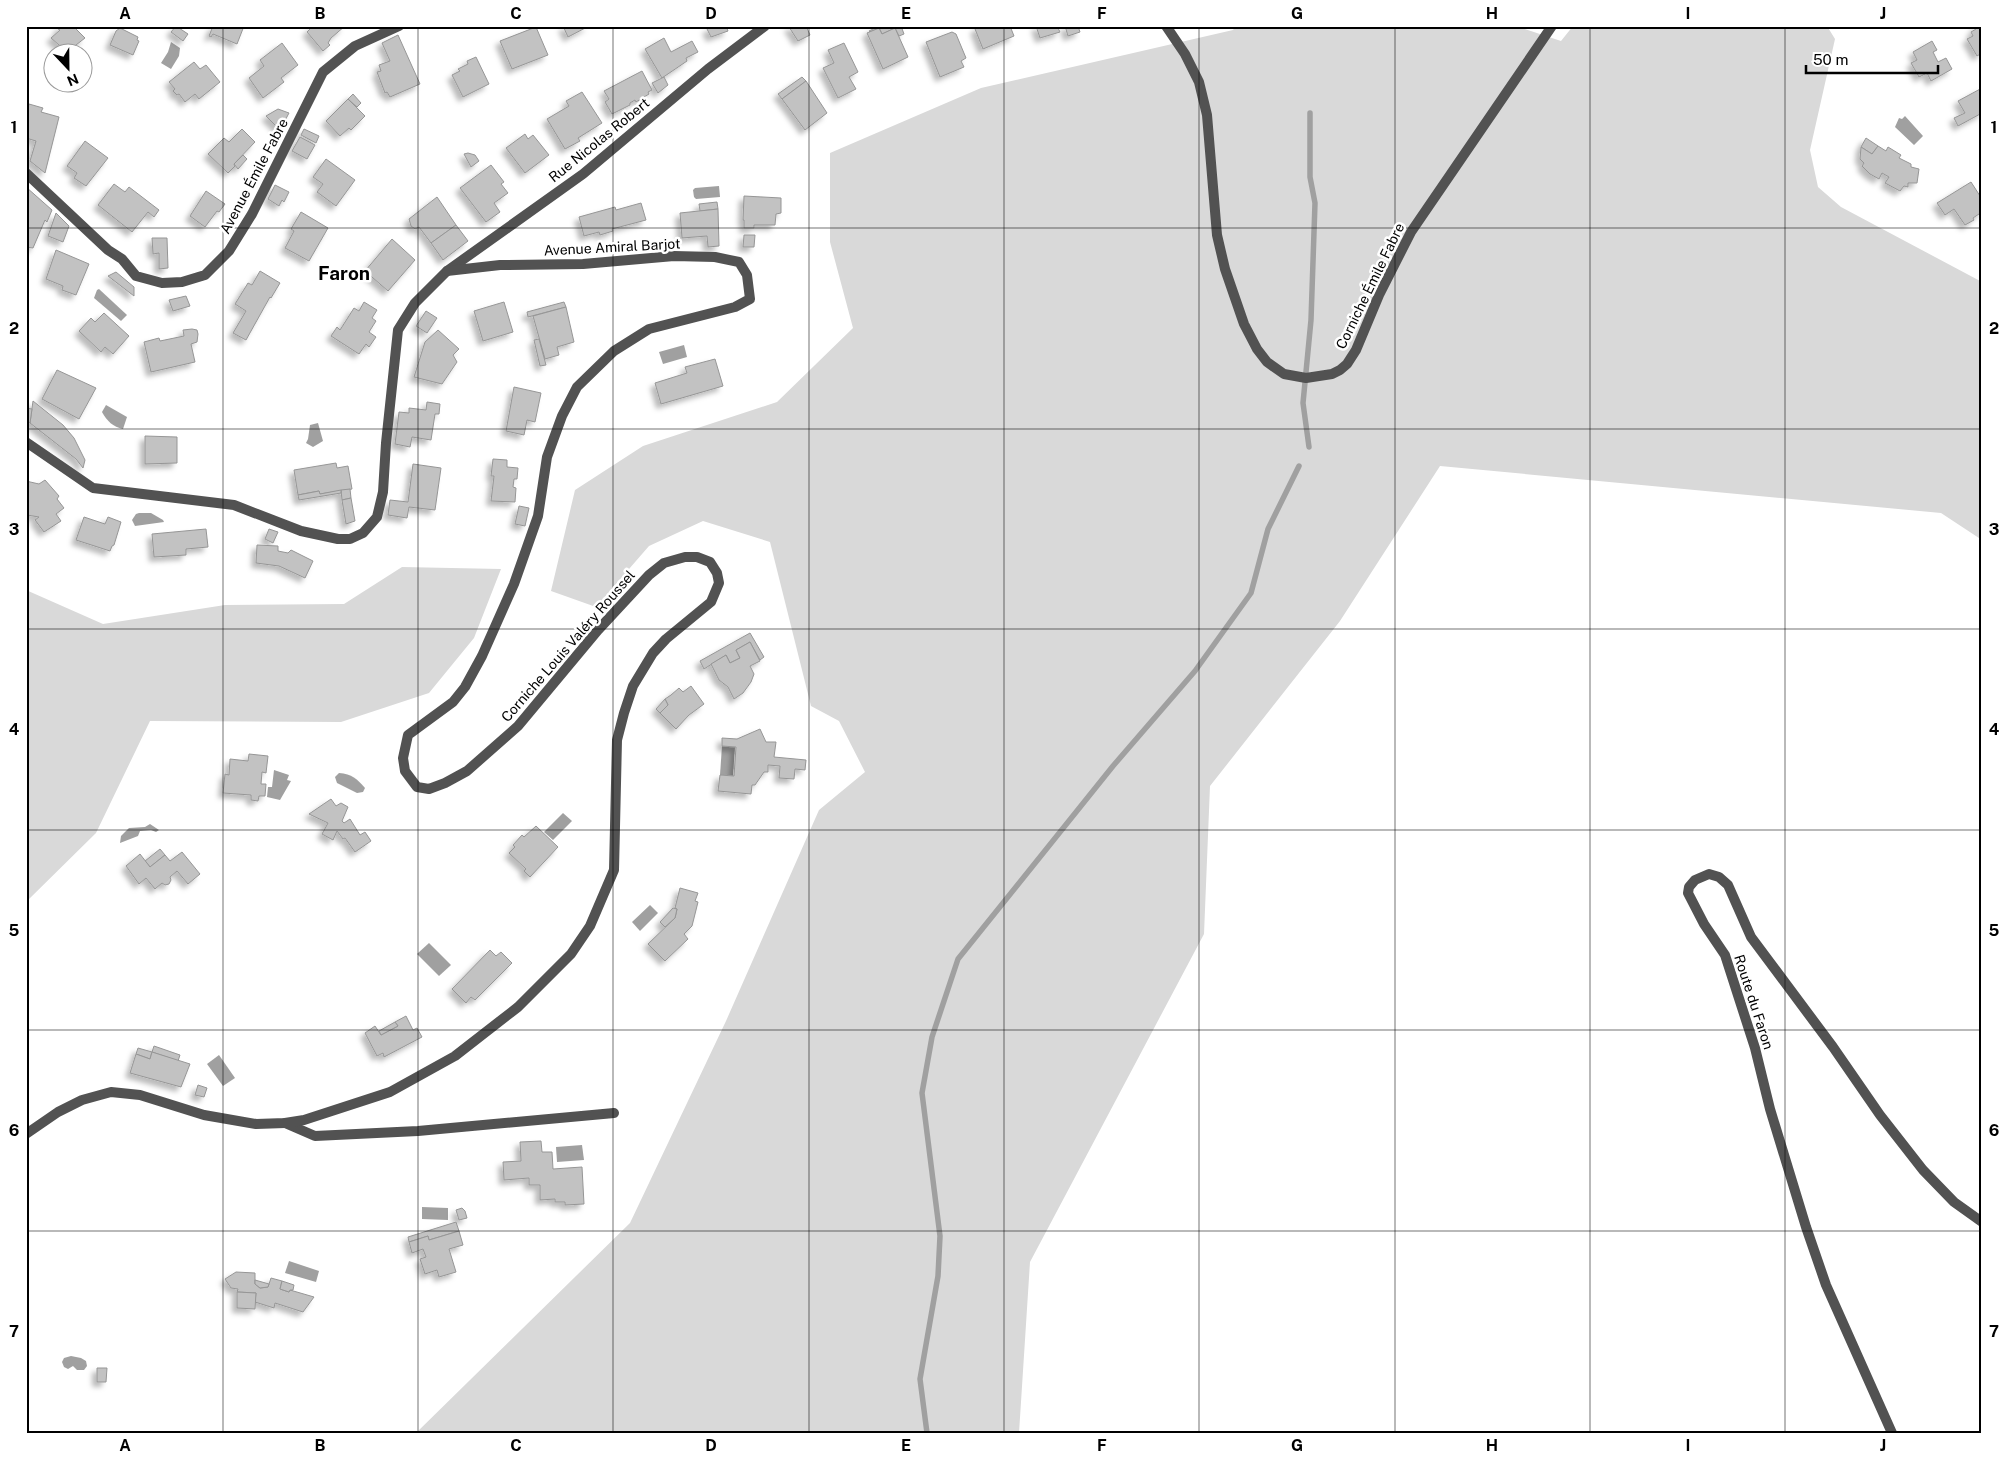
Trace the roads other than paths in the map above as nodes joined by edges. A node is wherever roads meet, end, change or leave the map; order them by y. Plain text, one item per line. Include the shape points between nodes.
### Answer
1 (399, 26) edge
2 (765, 26) edge
3 (1166, 26) edge
4 (1552, 26) edge
5 (26, 173) edge
6 (447, 271) junction
7 (750, 299) joint
8 (26, 442) edge
9 (614, 1113) dead end
10 (285, 1123) junction
11 (26, 1134) edge
12 (1982, 1222) edge
13 (1892, 1433) edge

1 - 5 street, Avenue Émile Fabre via 355,46 323,72 252,214 229,252 205,275 182,282 162,283 136,276
2 - 6 street, Rue Nicolas Robert via 583,174
3 - 4 street, Corniche Émile Fabre via 1199,82 1207,115 1217,235 1244,324 1267,362 1284,374 1306,378 1340,370 1356,350 1411,232
6 - 7 street, Avenue Amiral Barjot via 500,265 714,257 740,262 748,275
6 - 8 street, Rue Nicolas Robert via 415,303 398,330 383,492 377,517 363,533 350,540 301,531 234,505 93,488
7 - 10 street, Corniche Louis Valéry Roussel via 735,307 649,329 614,352 576,387 547,457 538,516 514,584 482,656 453,702 408,735 402,758 405,771 417,787 429,789 467,771 518,726 649,575 664,563 685,557 710,562 719,584 711,602 653,653 633,686 624,713 617,740 614,870 590,926 571,954 518,1007 455,1056 390,1092 338,1110
9 - 10 street via 418,1131 315,1136
10 - 11 street, Corniche Louis Valéry Roussel via 256,1124 204,1115 140,1095 111,1092 82,1100
12 - 13 street, Route du Faron via 1954,1202 1923,1170 1880,1115 1751,937 1728,886 1719,877 1709,874 1695,880 1688,893 1725,955 1800,1209 1826,1285

